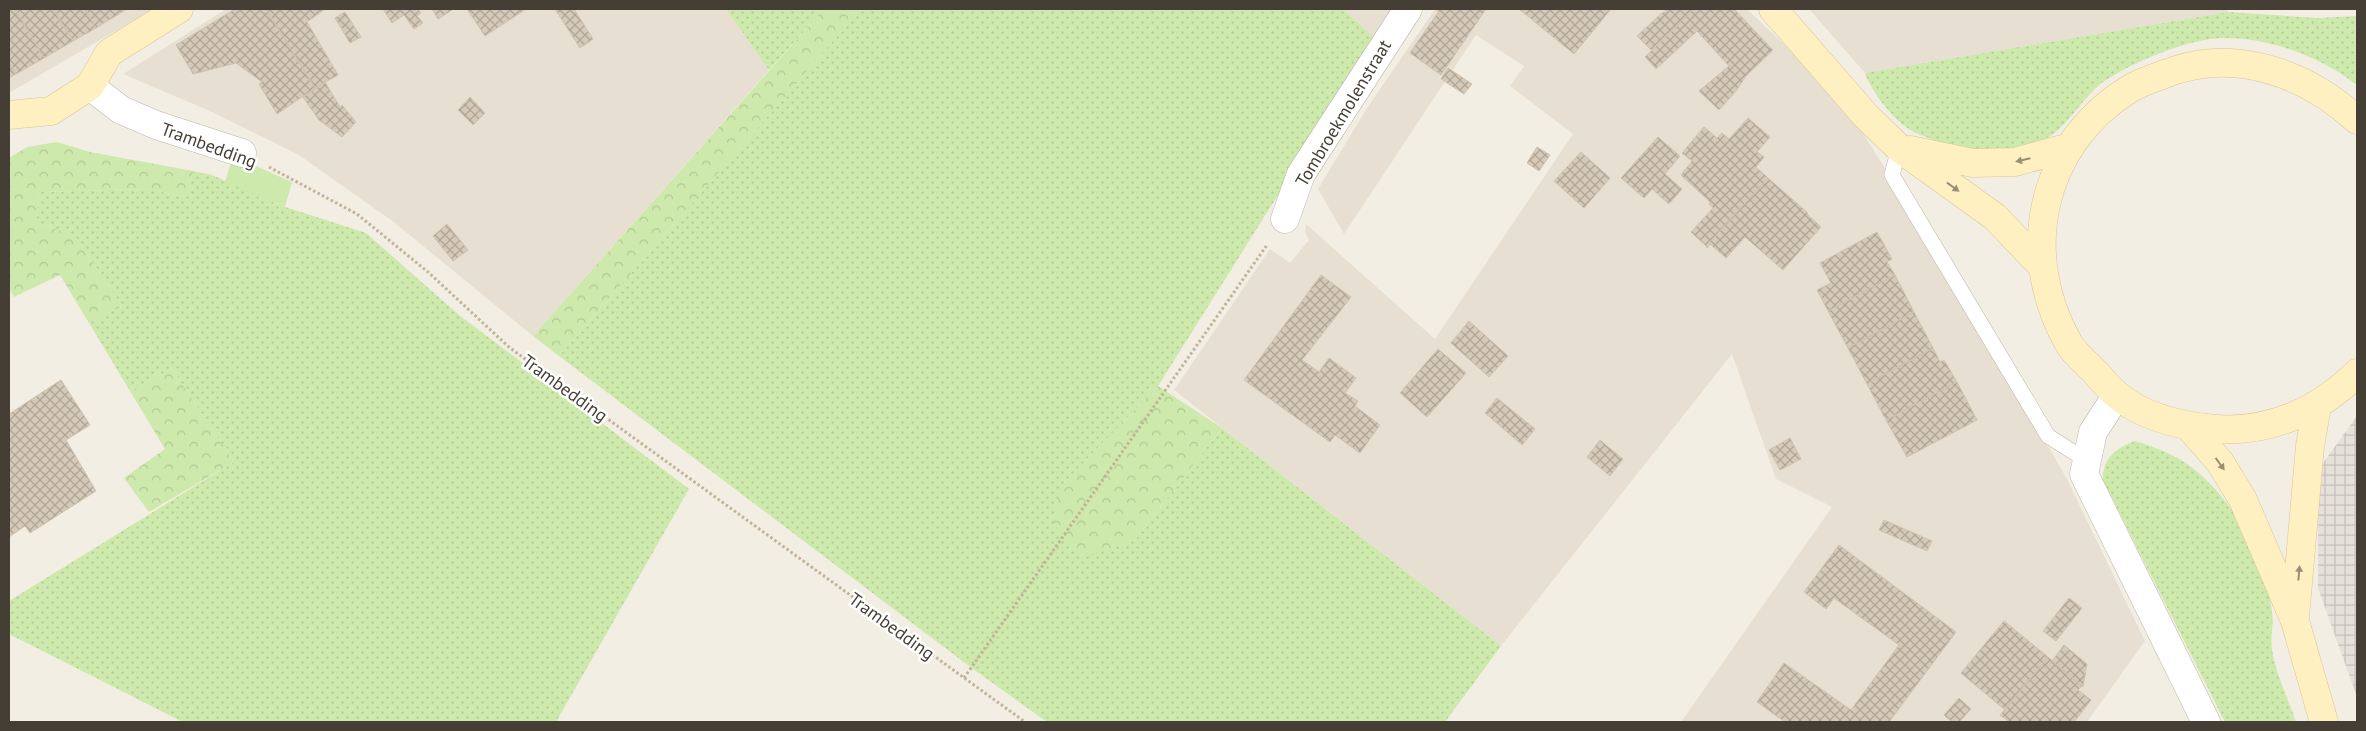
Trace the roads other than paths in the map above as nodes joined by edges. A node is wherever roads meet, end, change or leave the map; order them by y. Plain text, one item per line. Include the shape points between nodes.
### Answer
1 (179, 9) edge
2 (1408, 9) edge
3 (1773, 9) edge
4 (90, 86) junction
5 (9, 115) edge
6 (2357, 120) edge
7 (2070, 147) junction
8 (1899, 148) junction
9 (242, 152) road end
10 (1285, 219) road end
11 (2041, 265) junction
12 (2357, 373) edge
13 (2117, 396) junction
14 (2317, 406) junction
15 (2189, 427) junction
16 (2086, 460) junction
17 (2295, 621) junction
18 (2206, 722) edge
19 (2324, 722) edge

1 - 4 main road via 109,53
2 - 10 street, Tombroekmolenstraat via 1301,174
3 - 8 main road via 1866,116
4 - 5 main road via 51,111
4 - 9 street, Trambedding via 121,110 156,125
6 - 7 main road via 2327,95 2299,79 2271,69 2209,64 2189,66 2128,90 2101,110
7 -> 8 main road via 2015,162 1973,163
7 - 11 main road via 2058,167 2046,203
8 -> 11 main road via 1995,217
8 - 16 lane via 1892,175 2038,420 2048,436
11 - 13 main road via 2050,306 2070,346
12 - 14 main road
13 - 15 main road via 2144,412
13 - 16 street via 2094,432
14 - 15 main road via 2270,425 2233,430
17 -> 14 main road via 2310,446
15 -> 17 main road via 2220,462 2243,500
16 - 18 street via 2084,474 2088,483
17 - 19 main road

